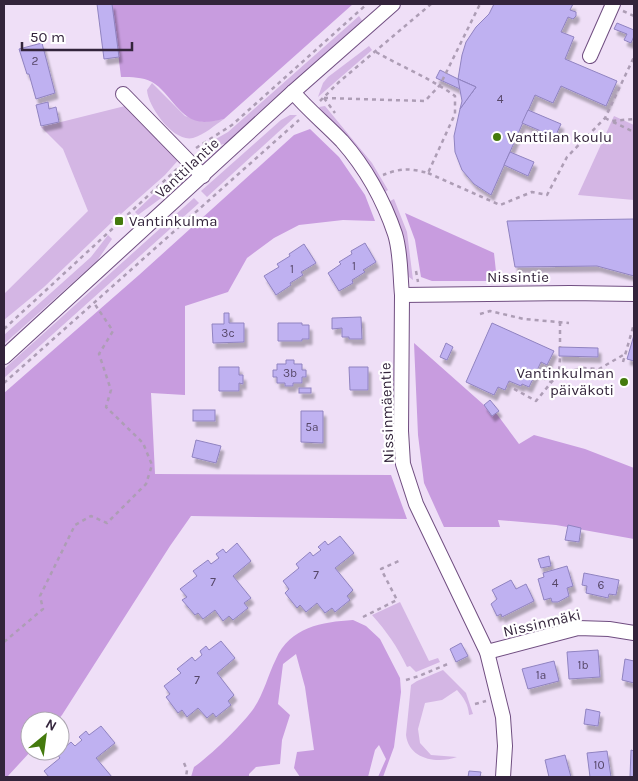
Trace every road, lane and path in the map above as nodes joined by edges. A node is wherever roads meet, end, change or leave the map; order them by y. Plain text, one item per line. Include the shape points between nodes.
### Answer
1 (431, 4) edge
2 (480, 4) edge
3 (613, 4) edge
4 (385, 7) edge
5 (376, 52) junction
6 (590, 56) dead end
7 (634, 57) edge
8 (440, 85) junction
9 (293, 92) junction
10 (123, 94) dead end
11 (324, 98) junction
12 (309, 111) junction
13 (605, 118) junction
14 (634, 119) edge
15 (611, 121) junction
16 (634, 132) edge
17 (428, 172) junction
18 (383, 175) dead end
19 (203, 176) junction
20 (634, 294) edge
21 (402, 295) junction
22 (94, 303) junction
23 (480, 314) dead end
24 (560, 322) junction
25 (569, 323) dead end
26 (634, 324) edge
27 (560, 347) dead end
28 (625, 354) junction
29 (560, 356) dead end
30 (4, 357) edge
31 (623, 362) dead end
32 (559, 372) junction
33 (535, 374) dead end
34 (551, 382) junction
35 (4, 384) edge
36 (507, 385) dead end
37 (401, 560) dead end
38 (363, 617) dead end
39 (634, 633) edge
40 (4, 642) edge
41 (488, 652) junction
42 (450, 663) dead end
43 (406, 680) dead end
44 (184, 763) dead end
45 (186, 777) edge
46 (503, 777) edge

1 - 5 path
2 - 8 path
3 - 6 street
4 - 9 street, Vanttilantie
5 - 8 path
5 - 11 path
7 - 13 path
8 - 11 path via 425,101
8 - 17 path via 455,96 455,114
9 - 12 street, Nissinmäentie
9 - 19 street, Vanttilantie
10 - 19 street
11 - 12 path
12 - 21 street, Nissinmäentie via 342,141 364,169 381,202 395,235
12 - 22 path
13 - 15 path
13 - 17 path via 567,157 547,195 532,192 500,205
14 - 15 path
15 - 16 path
17 - 18 path via 408,168
19 - 30 street, Vanttilantie
20 - 21 street, Nissintie
21 - 41 street, Nissinmäentie via 403,464 416,504
22 - 35 path
22 - 40 path via 113,331 99,354 111,390 106,407 143,443 152,465 146,484 108,523 91,516 75,525 40,596 43,609
23 - 24 path via 490,311 524,319
24 - 25 path
24 - 27 path
26 - 28 path
28 - 31 path
28 - 32 path via 599,369
29 - 32 path
32 - 34 path
33 - 34 path
34 - 36 path via 536,401
37 - 38 path via 381,569 397,600
39 - 41 street, Nissinmäki via 578,628
41 - 46 street, Nissinmäentie via 504,717
42 - 43 path
44 - 45 path

